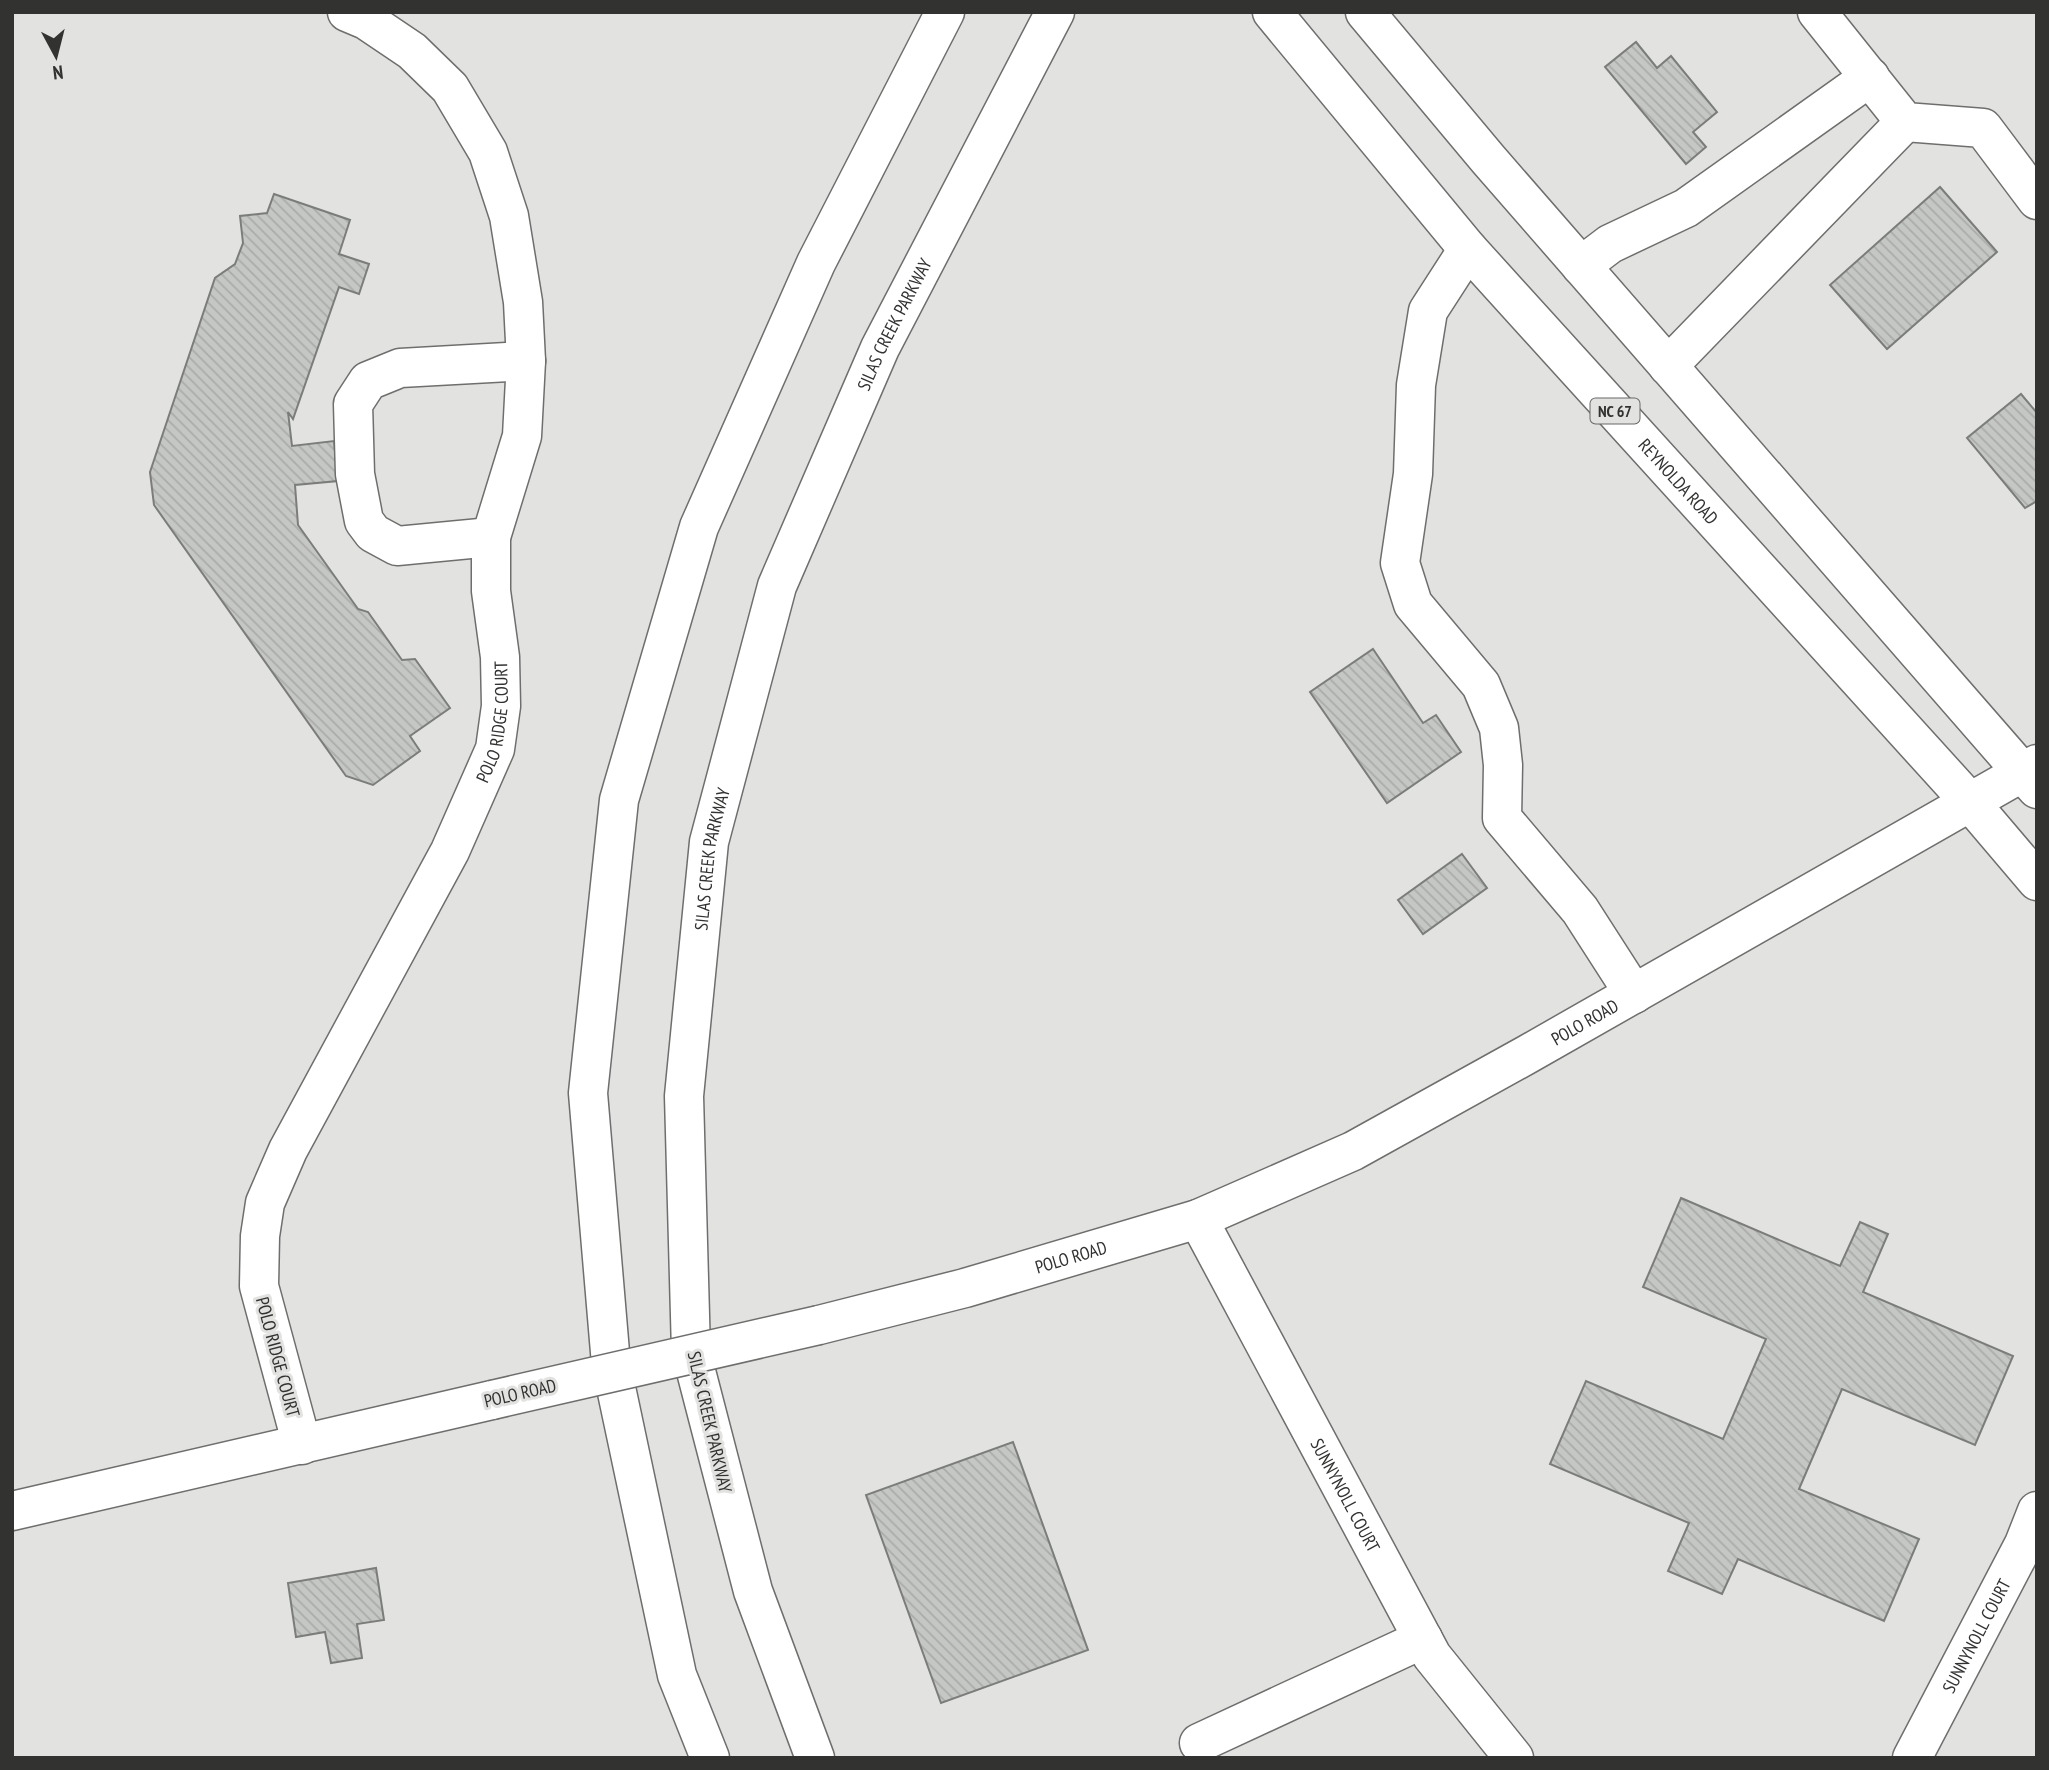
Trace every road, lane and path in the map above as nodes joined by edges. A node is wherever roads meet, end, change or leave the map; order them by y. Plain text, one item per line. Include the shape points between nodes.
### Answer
1 (347, 12) edge
2 (945, 12) edge
3 (1055, 12) edge
4 (1272, 12) edge
5 (1365, 12) edge
6 (1817, 12) edge
7 (1870, 77) junction
8 (1905, 122) junction
9 (2037, 200) edge
10 (1468, 249) junction
11 (1581, 266) junction
12 (526, 361) junction
13 (1668, 366) junction
14 (491, 537) junction
15 (2032, 776) edge
16 (1969, 801) junction
17 (2037, 881) edge
18 (1634, 994) junction
19 (1198, 1219) junction
20 (302, 1445) junction
21 (12, 1511) edge
22 (2037, 1511) edge
23 (1423, 1639) junction
24 (1199, 1743) dead end
25 (710, 1758) edge
26 (815, 1758) edge
27 (1514, 1758) edge
28 (1912, 1758) edge

1 - 12 main road, POLO RIDGE COURT via 412,51 450,88 488,152 509,216 523,302
2 - 25 main road via 816,263 699,527 619,800 589,1093 611,1364 677,1675
3 - 26 main road, SILAS CREEK PARKWAY via 880,348 777,586 709,842 684,1096 691,1352 753,1591
4 - 10 main road, REYNOLDA ROAD / NC 67
5 - 11 main road
6 - 7 main road
7 - 8 main road
7 - 11 main road via 1686,208 1610,244
8 - 9 main road via 1983,128
8 - 13 main road
10 - 16 main road, REYNOLDA ROAD / NC 67
10 - 18 main road via 1428,311 1416,386 1413,474 1400,563 1413,604 1481,685 1494,717 1503,765 1502,818 1580,910
11 - 13 main road
12 - 14 main road, POLO RIDGE COURT via 522,436
12 - 14 main road via 400,368 368,381 354,404 355,474 364,521 373,533 397,547
13 - 15 main road
14 - 20 main road, POLO RIDGE COURT via 501,706 495,749 450,851 288,1150 265,1203 259,1286
15 - 16 main road, POLO ROAD
16 - 17 main road, REYNOLDA ROAD / NC 67
16 - 18 main road, POLO ROAD
18 - 19 main road, POLO ROAD via 1353,1151
19 - 20 main road, POLO ROAD, bridge via 965,1288 820,1325
19 - 23 main road, SUNNYNOLL COURT
20 - 21 main road, POLO ROAD
22 - 28 main road, SUNNYNOLL COURT
23 - 24 main road
23 - 27 main road, SUNNYNOLL COURT

